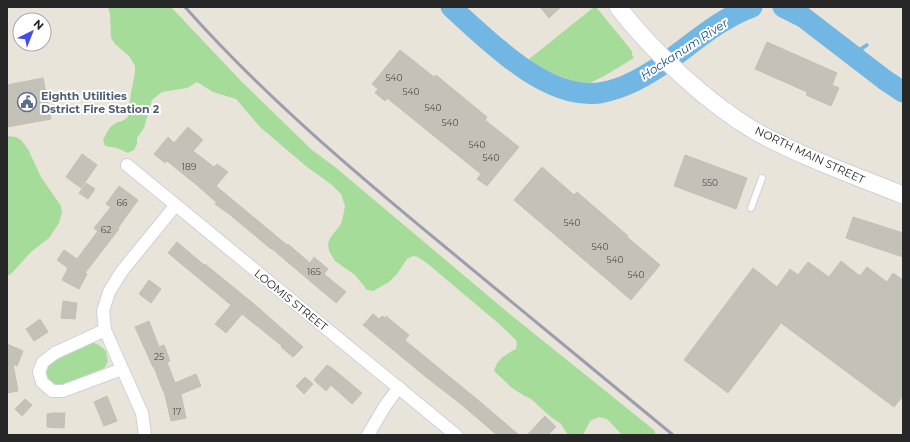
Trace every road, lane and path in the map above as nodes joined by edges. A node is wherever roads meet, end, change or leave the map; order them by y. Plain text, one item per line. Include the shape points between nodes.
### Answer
1 (618, 7) edge
2 (127, 165) dead end
3 (762, 178) dead end
4 (903, 195) edge
5 (175, 206) junction
6 (751, 208) dead end
7 (105, 330) junction
8 (122, 369) junction
9 (399, 387) junction
10 (145, 435) edge
11 (368, 435) edge
12 (456, 435) edge

1 - 4 main road, NORTH MAIN STREET via 655,50 722,109 756,131 828,165
2 - 5 street, LOOMIS STREET
3 - 6 lane
5 - 7 street via 122,271 110,292 103,312
5 - 9 street, LOOMIS STREET
7 - 8 street
7 - 8 street via 55,353 43,362 39,372 42,382 52,391 63,391
8 - 10 street via 142,413
9 - 11 street
9 - 12 street, LOOMIS STREET

